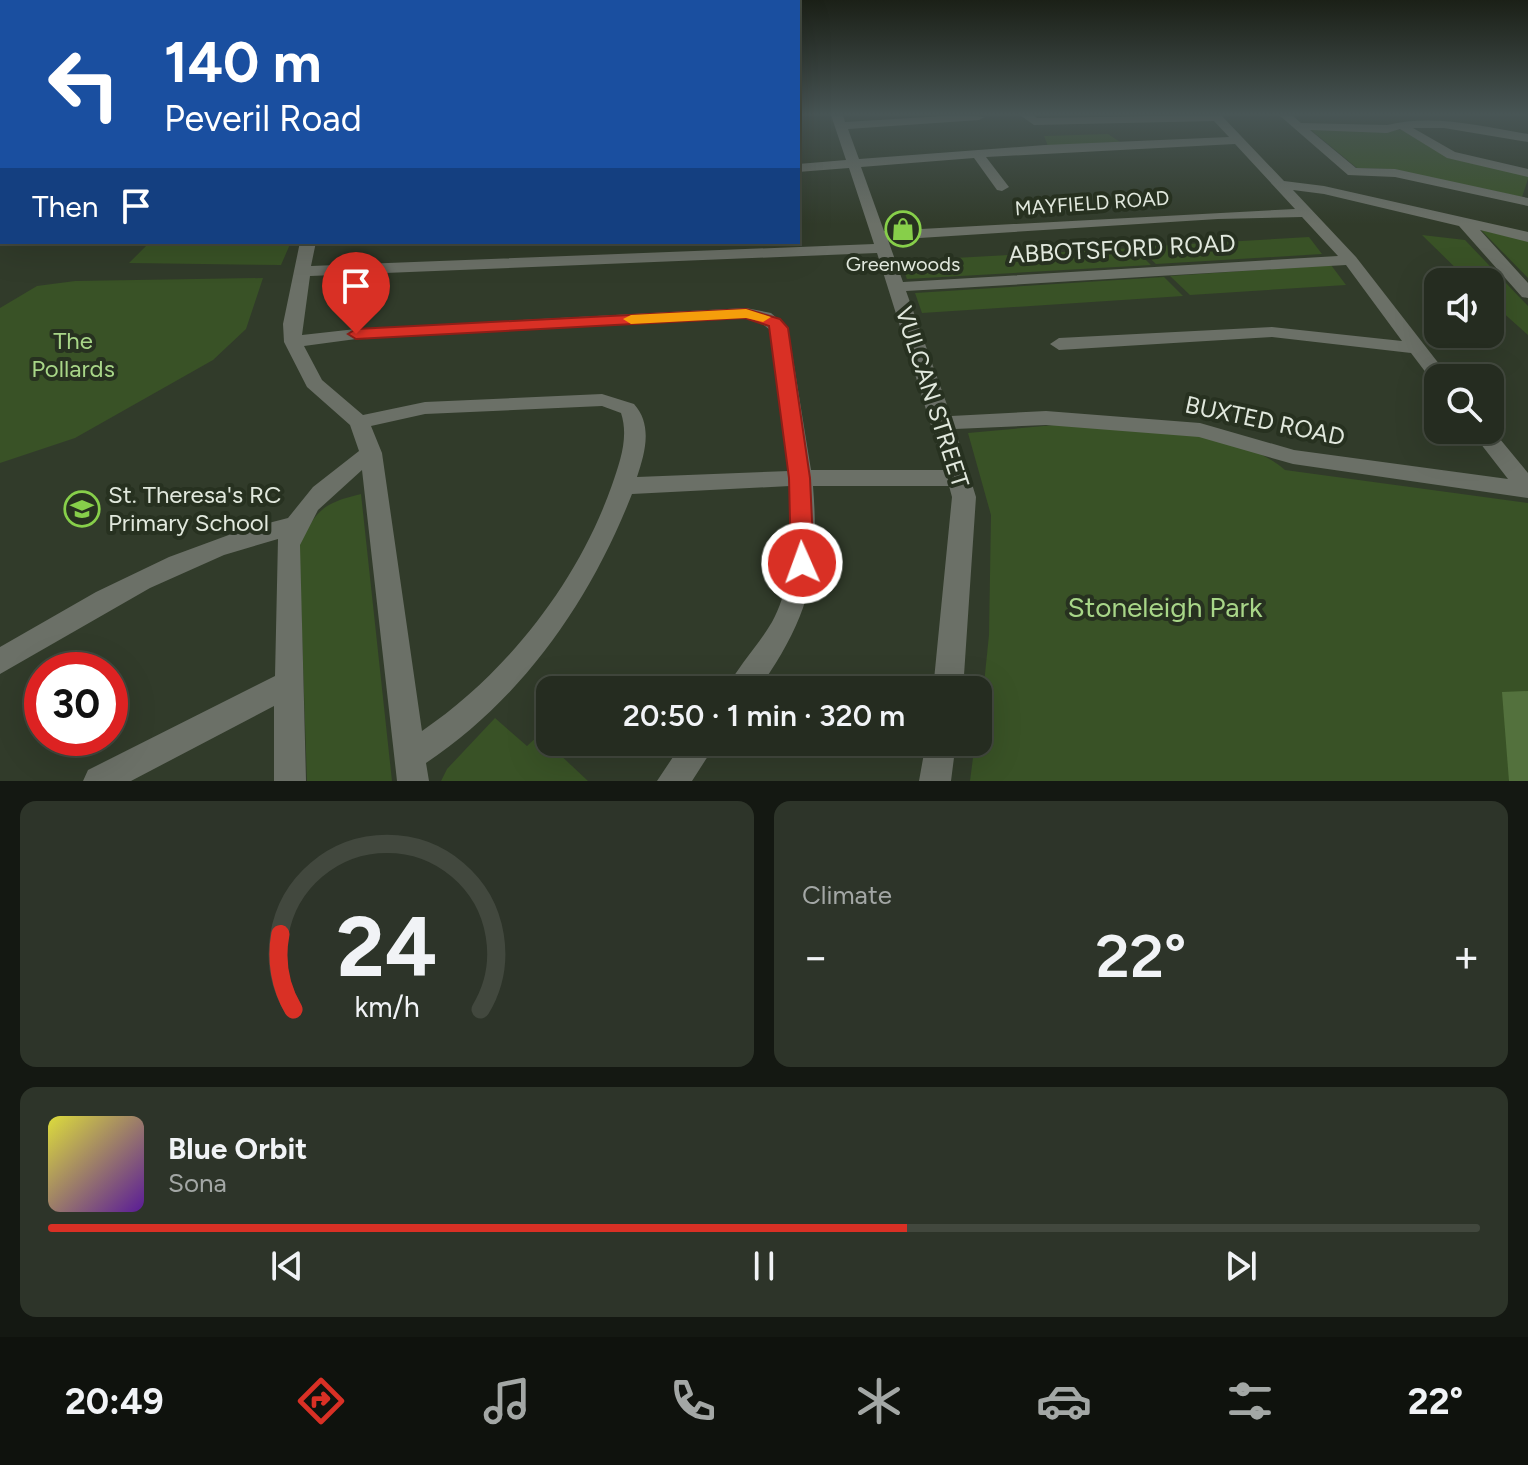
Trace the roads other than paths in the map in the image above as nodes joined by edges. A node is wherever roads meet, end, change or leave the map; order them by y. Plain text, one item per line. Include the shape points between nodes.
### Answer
1 (849, 151) edge
2 (1021, 151) edge
3 (1250, 151) edge
4 (1328, 151) edge
5 (1445, 151) edge
6 (977, 154) junction
7 (853, 164) junction
8 (800, 168) edge
9 (1528, 173) edge
10 (1281, 185) junction
11 (1002, 187) dead end
12 (1528, 202) edge
13 (1308, 213) junction
14 (1464, 222) junction
15 (1528, 237) edge
16 (882, 242) junction
17 (308, 244) edge
18 (776, 246) edge
19 (1350, 260) junction
20 (305, 271) junction
21 (896, 287) junction
22 (1528, 293) edge
23 (293, 342) junction
24 (1059, 344) dead end
25 (1416, 348) junction
26 (1429, 364) edge
27 (359, 422) junction
28 (943, 423) junction
29 (1492, 444) edge
30 (371, 453) junction
31 (800, 478) junction
32 (960, 478) junction
33 (624, 486) junction
34 (1528, 489) edge
35 (293, 526) junction
36 (0, 662) edge
37 (750, 676) edge
38 (949, 676) edge
39 (288, 684) junction
40 (692, 756) edge
41 (939, 756) edge
42 (412, 768) edge
43 (99, 781) edge
44 (290, 781) edge
45 (673, 781) edge
46 (935, 781) edge

1 - 7 street, VULCAN STREET
2 - 6 street
3 - 10 street
4 - 12 street via 1353,172 1395,173
5 - 9 street
6 - 7 street
6 - 11 street
7 - 8 street
7 - 16 street, VULCAN STREET
10 - 13 street
10 - 14 street
13 - 16 street, MAYFIELD ROAD via 1218,215
13 - 19 street
14 - 15 street
14 - 22 street
16 - 18 street, MAYFIELD ROAD
16 - 21 street, VULCAN STREET
17 - 20 street
18 - 20 street, MAYFIELD ROAD
19 - 21 street, ABBOTSFORD ROAD
19 - 25 street
20 - 23 street
21 - 28 street, VULCAN STREET
23 - 27 street via 314,383
23 - 31 street via 746,313 765,317 779,328
24 - 25 street via 1272,332
25 - 26 street
27 - 30 street
27 - 33 street via 425,408 602,400 623,405 635,424
28 - 32 street, VULCAN STREET
28 - 34 street, BUXTED ROAD via 1046,418 1200,430 1293,457
29 - 34 street
30 - 35 street via 337,476
30 - 42 street
31 - 32 street
31 - 33 street
31 - 37 street via 802,563 788,617
32 - 38 street, VULCAN STREET via 964,497
33 - 42 street via 582,576 498,685
35 - 36 street via 241,536 111,594
35 - 39 street via 288,545
39 - 43 street
39 - 44 street
40 - 45 street
41 - 46 street

